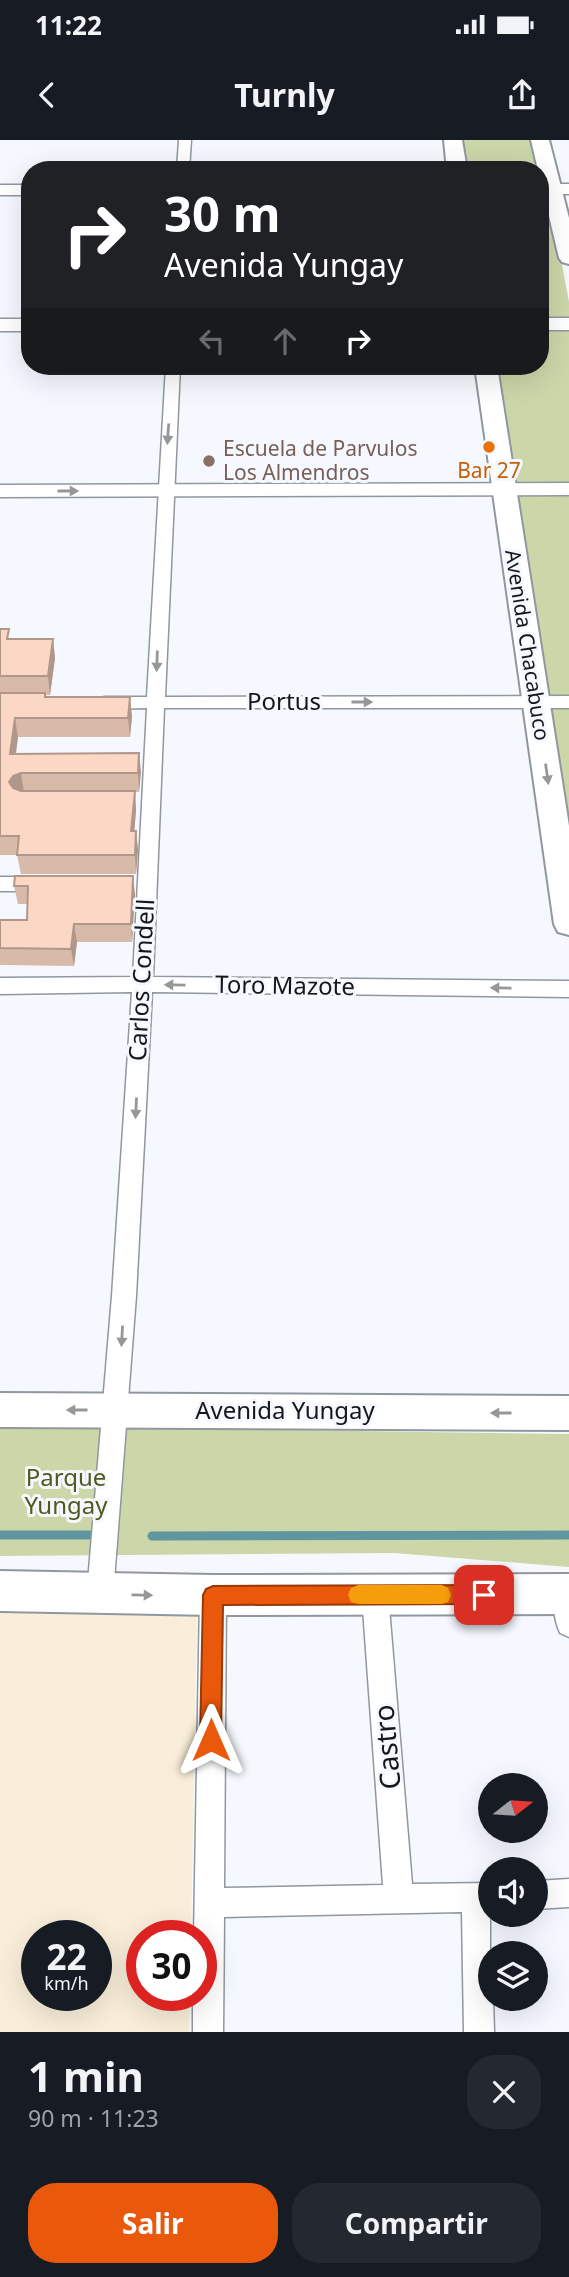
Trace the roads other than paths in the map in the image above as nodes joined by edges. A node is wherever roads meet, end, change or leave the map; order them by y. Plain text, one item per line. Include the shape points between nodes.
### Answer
1 (184, 140) edge
2 (453, 140) edge
3 (540, 140) edge
4 (183, 161) edge
5 (456, 161) edge
6 (546, 161) edge
7 (549, 172) edge
8 (554, 189) edge
9 (0, 190) edge
10 (21, 190) edge
11 (569, 258) edge
12 (549, 324) edge
13 (569, 324) edge
14 (21, 325) edge
15 (0, 326) edge
16 (172, 375) edge
17 (487, 375) edge
18 (504, 488) junction
19 (569, 489) edge
20 (0, 491) edge
21 (164, 491) junction
22 (536, 702) junction
23 (569, 702) edge
24 (91, 703) edge
25 (155, 703) junction
26 (0, 884) edge
27 (66, 884) edge
28 (569, 924) edge
29 (143, 984) junction
30 (0, 986) edge
31 (569, 989) edge
32 (0, 1410) edge
33 (118, 1410) junction
34 (569, 1413) edge
35 (0, 1591) edge
36 (100, 1594) junction
37 (213, 1595) junction
38 (374, 1595) junction
39 (568, 1604) edge
40 (569, 1893) edge
41 (548, 1894) edge
42 (478, 1897) edge
43 (399, 1900) junction
44 (211, 1903) junction
45 (482, 1927) edge
46 (208, 2032) edge
47 (480, 2032) edge

1 - 4 street
2 - 5 main road
3 - 6 main road
7 - 8 main road
8 - 11 main road
9 - 10 main road
12 - 13 main road
14 - 15 main road
16 -> 21 street, Carlos Condell
17 - 18 main road, Avenida Chacabuco
18 - 19 main road
18 - 21 main road
18 - 22 main road, Avenida Chacabuco
20 -> 21 main road
21 -> 25 street, Carlos Condell
22 - 23 street, Portus
25 -> 22 street, Portus
22 -> 28 main road, Avenida Chacabuco
24 - 25 street, Portus
25 - 29 street, Carlos Condell via 139,884
26 - 27 street
29 - 30 street, Toro Mazote
31 -> 29 street, Toro Mazote
29 -> 33 street, Carlos Condell
33 -> 32 main road, Avenida Yungay
34 -> 33 main road, Avenida Yungay
33 - 36 street, Carlos Condell
35 - 36 main road
36 -> 37 main road
37 - 38 main road
37 - 44 street
38 - 39 main road
38 - 43 street, Castro
40 - 41 street
42 - 43 street
43 - 44 street
44 - 46 street
45 - 47 street

